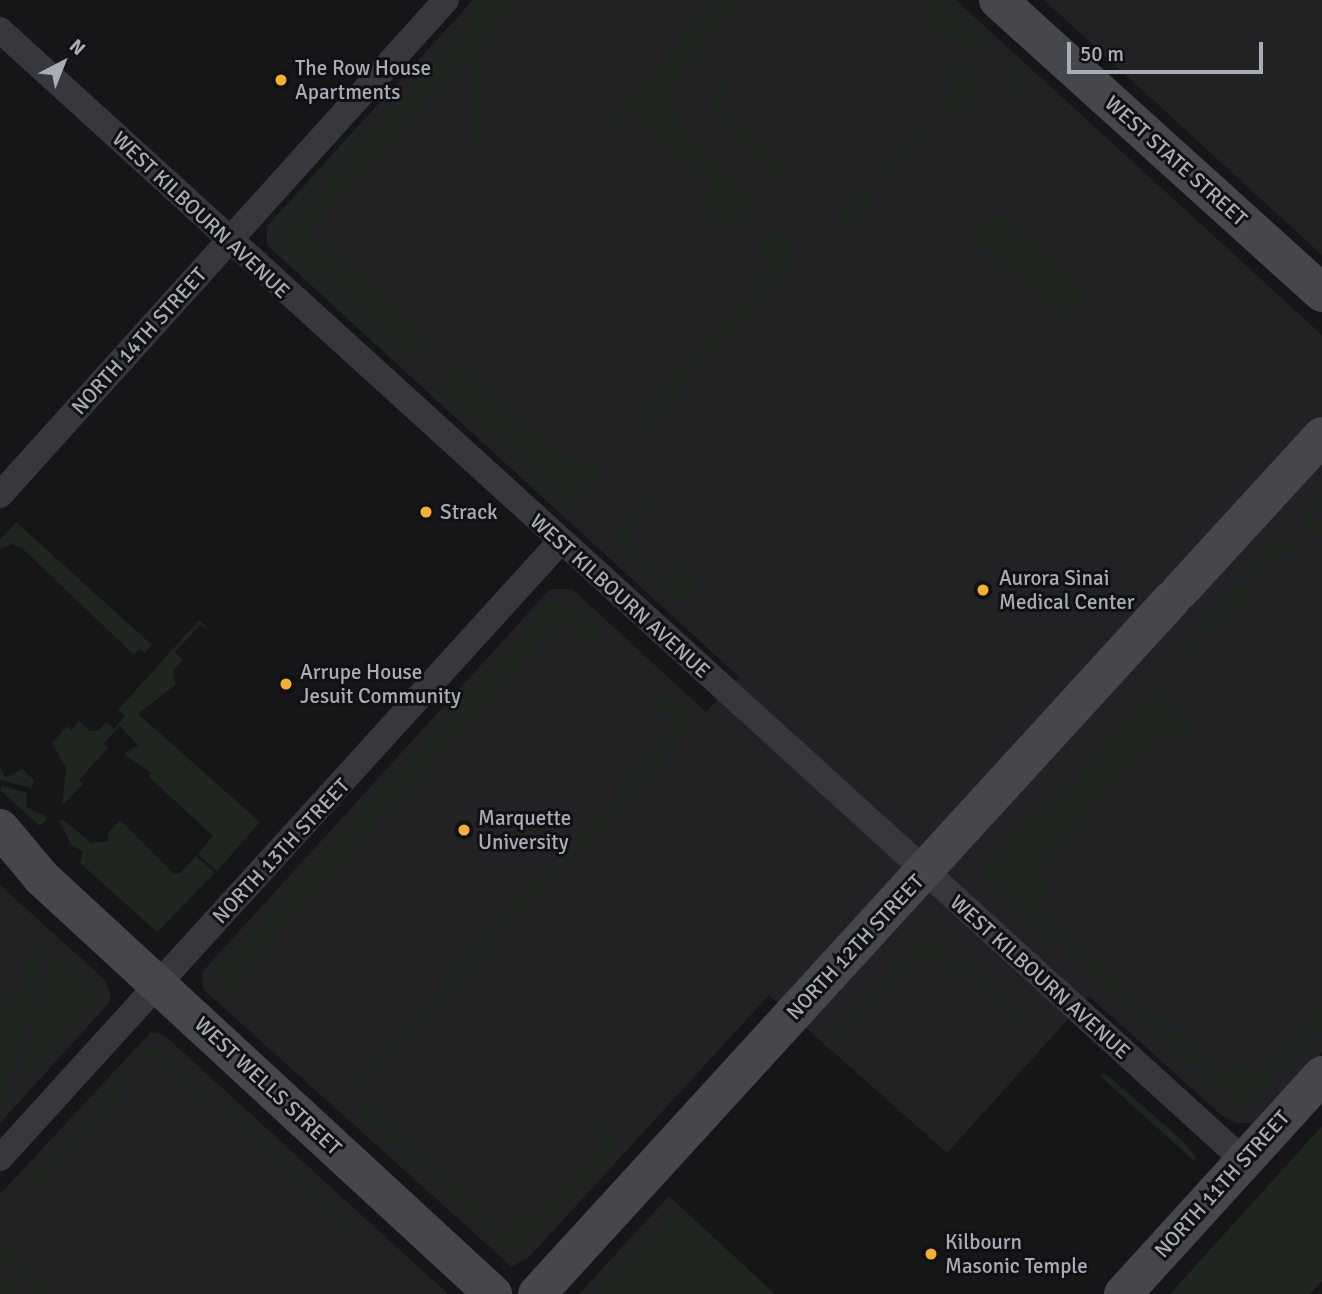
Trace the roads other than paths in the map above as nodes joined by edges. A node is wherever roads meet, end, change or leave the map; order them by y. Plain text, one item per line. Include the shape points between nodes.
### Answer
1 (446, 0) edge
2 (998, 0) edge
3 (0, 30) edge
4 (229, 241) junction
5 (1322, 293) edge
6 (1322, 436) edge
7 (0, 495) edge
8 (561, 542) junction
9 (0, 828) edge
10 (0, 859) edge
11 (923, 873) junction
12 (42, 878) junction
13 (157, 984) junction
14 (1322, 1075) edge
15 (0, 1158) edge
16 (1243, 1160) junction
17 (493, 1294) edge
18 (537, 1294) edge
19 (1123, 1294) edge

1 - 4 street, NORTH 14TH STREET
2 - 5 street, WEST STATE STREET
3 - 4 street, WEST KILBOURN AVENUE
4 - 7 street, NORTH 14TH STREET
4 - 8 street, WEST KILBOURN AVENUE
6 - 11 street, NORTH 12TH STREET
8 - 11 street, WEST KILBOURN AVENUE
8 - 13 street, NORTH 13TH STREET
9 - 12 street, WEST WELLS STREET
10 - 12 street, WEST WELLS STREET
11 - 16 street, WEST KILBOURN AVENUE
11 - 18 street, NORTH 12TH STREET
12 - 13 street, WEST WELLS STREET
13 - 15 street, NORTH 13TH STREET
13 - 17 street, WEST WELLS STREET
14 - 16 street, NORTH 11TH STREET
16 - 19 street, NORTH 11TH STREET

